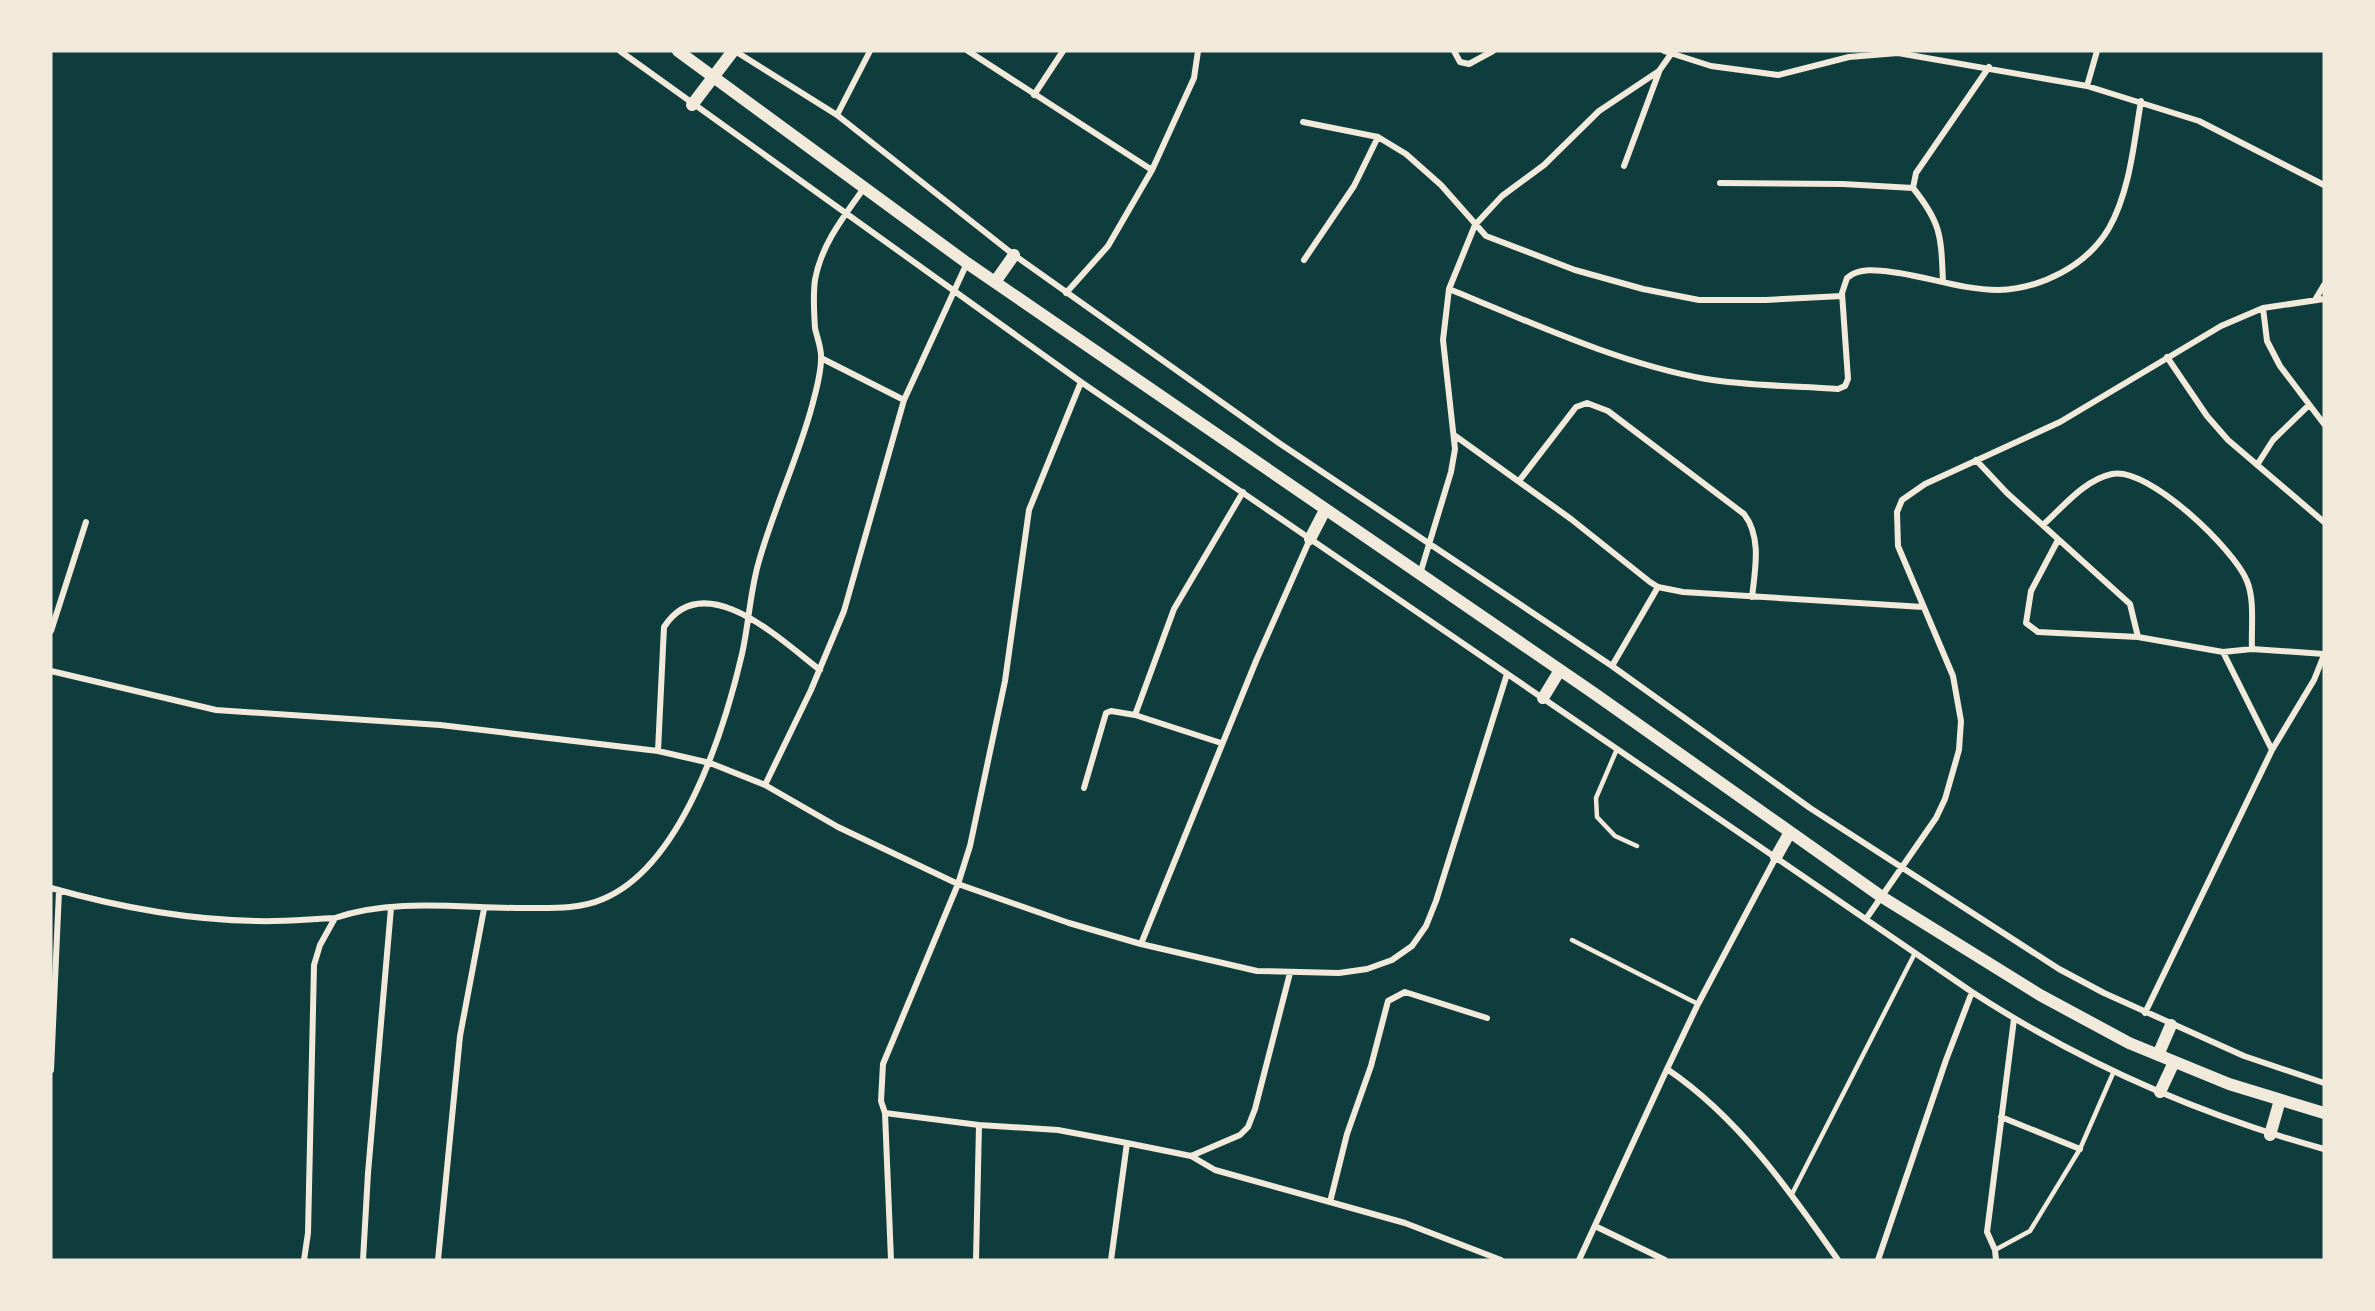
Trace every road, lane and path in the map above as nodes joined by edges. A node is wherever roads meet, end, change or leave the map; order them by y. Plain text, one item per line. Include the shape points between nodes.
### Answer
1 (620, 51) edge
2 (678, 51) edge
3 (734, 51) edge
4 (870, 51) edge
5 (968, 51) edge
6 (1063, 51) edge
7 (1198, 51) edge
8 (1454, 51) edge
9 (1493, 51) edge
10 (1664, 51) edge
11 (2097, 51) edge
12 (1919, 53) edge
13 (1671, 54) junction
14 (1989, 67) junction
15 (1659, 71) junction
16 (713, 77) junction
17 (2087, 86) junction
18 (1034, 96) junction
19 (2141, 101) junction
20 (692, 105) junction
21 (837, 115) junction
22 (1303, 122) dead end
23 (1378, 137) junction
24 (1624, 166) dead end
25 (1152, 170) junction
26 (1719, 183) dead end
27 (2324, 185) edge
28 (864, 188) junction
29 (1913, 188) junction
30 (845, 214) junction
31 (1475, 225) junction
32 (1014, 255) junction
33 (1304, 260) dead end
34 (967, 263) junction
35 (995, 282) junction
36 (1943, 282) junction
37 (2324, 285) edge
38 (953, 289) junction
39 (1449, 289) junction
40 (1066, 293) junction
41 (1842, 296) junction
42 (2324, 299) edge
43 (2315, 300) junction
44 (2263, 308) junction
45 (2167, 357) junction
46 (821, 358) junction
47 (1081, 382) junction
48 (904, 400) junction
49 (2308, 405) junction
50 (2324, 424) edge
51 (1454, 435) junction
52 (1976, 460) junction
53 (2257, 465) junction
54 (1519, 481) junction
55 (1243, 492) junction
56 (1325, 510) junction
57 (86, 522) dead end
58 (2324, 522) edge
59 (2043, 525) junction
60 (1310, 539) junction
61 (2058, 540) junction
62 (1430, 543) junction
63 (1420, 575) junction
64 (1658, 587) junction
65 (1752, 597) junction
66 (1923, 607) junction
67 (749, 615) junction
68 (51, 631) edge
69 (2138, 638) junction
70 (2252, 649) junction
71 (2223, 652) junction
72 (2324, 655) edge
73 (1612, 666) junction
74 (820, 670) junction
75 (1560, 670) junction
76 (51, 671) edge
77 (1507, 674) junction
78 (1543, 698) junction
79 (1135, 715) junction
80 (1221, 743) junction
81 (1617, 749) junction
82 (2272, 750) junction
83 (658, 752) junction
84 (710, 763) junction
85 (765, 785) junction
86 (1084, 788) dead end
87 (1790, 832) junction
88 (1636, 846) dead end
89 (1776, 857) junction
90 (1903, 868) junction
91 (958, 884) junction
92 (51, 888) edge
93 (59, 891) junction
94 (1882, 897) junction
95 (391, 908) junction
96 (484, 909) junction
97 (335, 918) junction
98 (1866, 919) junction
99 (1572, 940) dead end
100 (1141, 944) junction
101 (1916, 953) junction
102 (1290, 974) junction
103 (1972, 992) junction
104 (1698, 1004) junction
105 (2145, 1013) junction
106 (1487, 1018) dead end
107 (2014, 1019) junction
108 (2172, 1025) junction
109 (2158, 1055) junction
110 (2174, 1062) junction
111 (1667, 1069) junction
112 (51, 1070) edge
113 (2114, 1071) junction
114 (2324, 1083) edge
115 (2160, 1092) junction
116 (2280, 1100) junction
117 (885, 1113) junction
118 (2324, 1113) edge
119 (2001, 1117) junction
120 (980, 1125) junction
121 (2270, 1135) junction
122 (1127, 1143) junction
123 (2080, 1149) junction
124 (2324, 1149) edge
125 (1191, 1156) junction
126 (1792, 1194) junction
127 (1330, 1202) junction
128 (1595, 1226) junction
129 (1995, 1250) junction
130 (304, 1260) edge
131 (363, 1260) edge
132 (438, 1260) edge
133 (891, 1260) edge
134 (976, 1260) edge
135 (1111, 1260) edge
136 (1502, 1260) edge
137 (1579, 1260) edge
138 (1665, 1260) edge
139 (1838, 1260) edge
140 (1878, 1260) edge
141 (1996, 1260) edge

1 - 20 street
2 - 16 main road
3 - 16 main road
3 - 21 street
4 - 21 street
5 - 18 street
6 - 18 street
7 - 25 street via 1194,78
8 - 9 street via 1460,62 1469,64
10 - 13 street
11 - 17 street
12 - 13 street via 1862,54 1778,75 1712,66
12 - 14 street
13 - 15 street
14 - 17 street
14 - 29 street via 1916,172
15 - 24 street
15 - 31 street via 1599,111 1544,165 1502,196
16 - 20 main road
16 - 28 main road
17 - 19 street
18 - 25 street
19 - 27 street via 2199,121
19 - 36 street via 2113,218 2099,242 2084,257 2040,283 2016,288 1995,290
20 - 30 street
21 - 32 street
22 - 23 street
23 - 31 street via 1406,154 1441,185
23 - 33 street via 1354,186
25 - 40 street via 1108,246
26 - 29 street
28 - 30 street
28 - 34 main road
29 - 36 street via 1938,225
30 - 38 street
30 - 46 street via 830,237 815,282 815,326
31 - 39 street
31 - 41 street via 1486,236 1521,252 1669,295 1700,300
32 - 35 main road
32 - 40 street
34 - 35 main road
34 - 38 street
35 - 56 main road
36 - 41 street via 1892,272 1859,271 1846,278
37 - 43 street
38 - 47 street
38 - 48 street
39 - 41 street via 1578,341 1671,371 1740,383 1838,389 1848,379
39 - 51 street via 1443,340
40 - 62 street via 1279,443
42 - 43 street
43 - 44 street
44 - 45 street via 2221,326
44 - 49 street via 2267,341
45 - 52 street via 2060,422
45 - 53 street via 2207,416
46 - 48 street
46 - 67 street via 812,406 758,562
47 - 55 street
47 - 91 street via 1029,510 1005,681 970,846
48 - 74 street via 844,611
49 - 50 street
49 - 53 street via 2273,440
51 - 54 street
51 - 62 street via 1451,472
52 - 59 street
52 - 66 street via 1913,491 1899,505 1898,546
53 - 58 street
54 - 64 street
54 - 65 street via 1576,407 1587,403 1608,411 1751,523 1755,543
55 - 60 street
55 - 79 street via 1174,609
56 - 60 main road
56 - 63 main road
57 - 68 street
59 - 61 street
59 - 70 street via 2077,494 2114,474 2133,476 2158,489 2219,543 2247,580
60 - 77 street
60 - 80 street
61 - 69 street via 2130,604
61 - 69 street via 2031,591 2026,614 2030,629
62 - 63 street
62 - 73 street
63 - 75 main road
64 - 65 street
64 - 73 street
65 - 66 street
66 - 90 street via 1953,676 1959,700 1959,750 1946,799
67 - 74 street
67 - 83 street via 708,602 672,614 664,627
67 - 84 street via 726,715
69 - 71 street
70 - 71 street
70 - 72 street
71 - 82 street
72 - 82 street
73 - 90 street via 1810,808
74 - 85 street
75 - 78 main road
75 - 87 main road
76 - 83 street via 216,710 440,725
77 - 78 street
77 - 102 street via 1436,902 1412,946 1392,960 1366,969 1339,974
78 - 81 street
79 - 80 street
79 - 86 street via 1106,713
80 - 100 street
81 - 88 lane via 1596,798 1597,817 1615,836
81 - 89 street
82 - 105 street
83 - 84 street
84 - 85 street
84 - 96 street via 670,837 642,872 620,891 577,907
85 - 91 street via 838,827
87 - 89 main road
87 - 94 main road
89 - 98 street
89 - 104 street
90 - 94 street
90 - 105 street via 2059,969
91 - 100 street
91 - 117 street via 882,1065 881,1101
92 - 93 street
93 - 97 street via 116,906 209,919
93 - 112 street
94 - 98 street
94 - 109 main road via 2086,1022
95 - 96 street
95 - 97 street via 356,911
95 - 131 street
96 - 132 street via 460,1036
97 - 130 street via 314,965 308,1233
98 - 101 street
99 - 104 lane
100 - 102 street via 1236,967
101 - 103 street
101 - 126 lane
102 - 125 street via 1248,1127 1229,1142
103 - 107 street
103 - 140 street
104 - 111 street
105 - 108 street
106 - 127 street via 1405,992 1388,1001
107 - 113 street
107 - 119 street
108 - 109 main road
108 - 114 street via 2244,1056
109 - 110 main road
110 - 115 main road
110 - 116 main road
111 - 126 street via 1701,1095
111 - 128 street
113 - 115 street
113 - 123 lane
115 - 121 street
116 - 118 main road
116 - 121 main road
117 - 120 street
117 - 133 street
119 - 123 street
119 - 129 street via 1987,1232
120 - 122 street via 1058,1130
120 - 134 street
121 - 124 street
122 - 125 street
122 - 135 street
123 - 129 lane via 2030,1231
125 - 127 street via 1215,1170
126 - 139 street
127 - 136 street via 1405,1222
128 - 137 street
128 - 138 street
129 - 141 street

